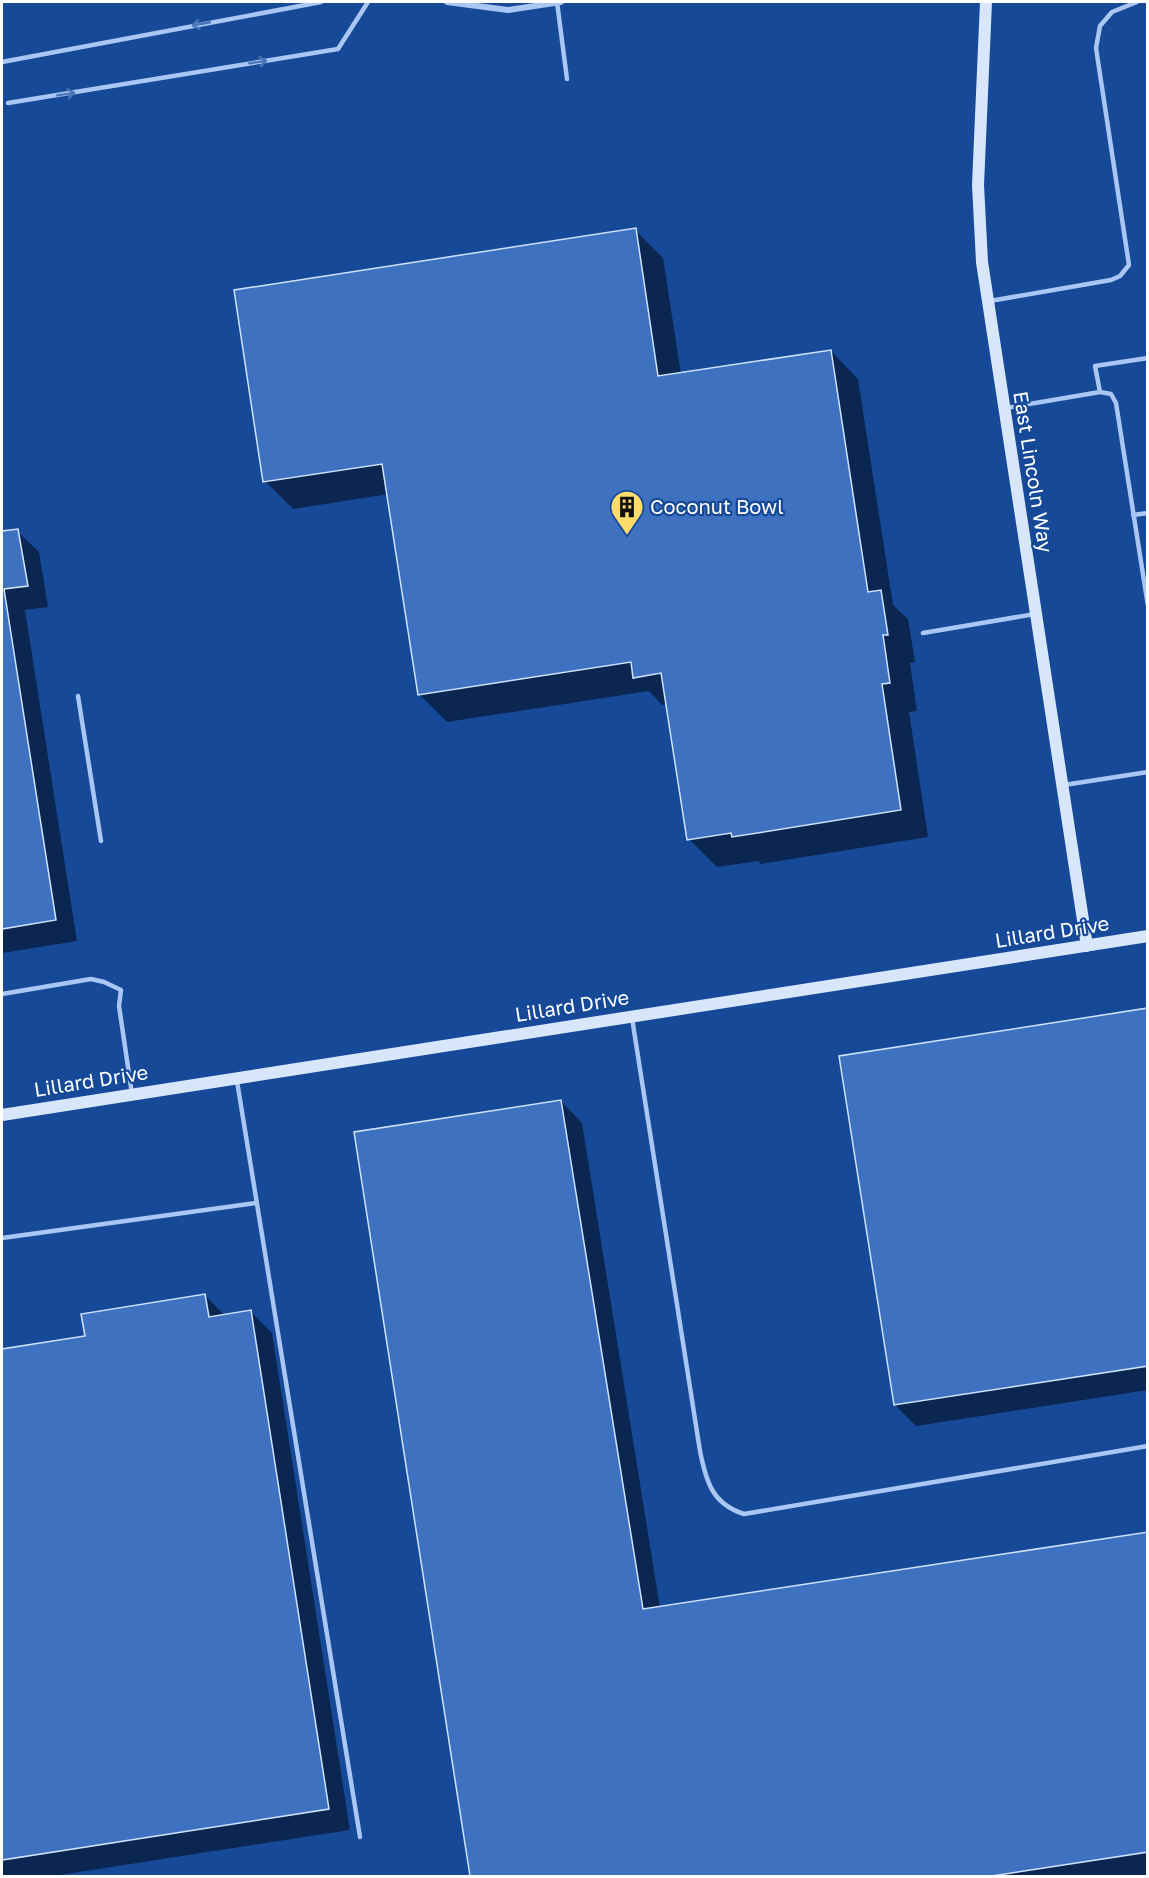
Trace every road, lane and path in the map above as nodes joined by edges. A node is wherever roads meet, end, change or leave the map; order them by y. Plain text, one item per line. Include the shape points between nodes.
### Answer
1 (321, 2) edge
2 (368, 2) edge
3 (447, 2) edge
4 (559, 2) edge
5 (986, 2) edge
6 (1137, 2) edge
7 (2, 62) edge
8 (567, 78) dead end
9 (8, 103) dead end
10 (987, 301) junction
11 (1148, 358) edge
12 (1100, 392) junction
13 (1004, 409) junction
14 (1148, 513) edge
15 (1133, 515) junction
16 (1148, 606) edge
17 (1036, 614) junction
18 (922, 633) dead end
19 (78, 696) dead end
20 (1148, 772) edge
21 (1062, 786) junction
22 (101, 841) dead end
23 (1148, 936) edge
24 (1087, 946) junction
25 (2, 994) edge
26 (632, 1017) junction
27 (236, 1078) junction
28 (132, 1094) junction
29 (2, 1115) edge
30 (256, 1203) junction
31 (2, 1238) edge
32 (1148, 1446) edge
33 (360, 1837) dead end

1 -> 7 lane
9 -> 2 lane via 338,49
3 - 4 street via 508,10
4 - 8 lane
5 - 10 street, East Lincoln Way via 978,185
6 - 10 lane via 1112,12 1100,26 1096,48 1129,265 1111,280
10 - 13 street, East Lincoln Way
11 - 12 lane via 1095,366
12 - 13 lane
12 - 15 lane via 1111,394 1116,403
13 - 17 street, East Lincoln Way
14 - 15 lane
15 - 16 lane
17 - 18 lane
17 - 21 street, East Lincoln Way
19 - 22 lane
20 - 21 lane
21 - 24 street, East Lincoln Way
23 - 24 street, Lillard Drive
24 - 26 street, Lillard Drive
25 - 28 lane via 91,979 121,990 119,1006
26 - 27 street, Lillard Drive
26 - 32 lane via 700,1451 705,1476 715,1496 744,1514
27 - 28 street, Lillard Drive
27 - 30 lane
28 - 29 street, Lillard Drive
30 - 31 lane
30 - 33 lane

